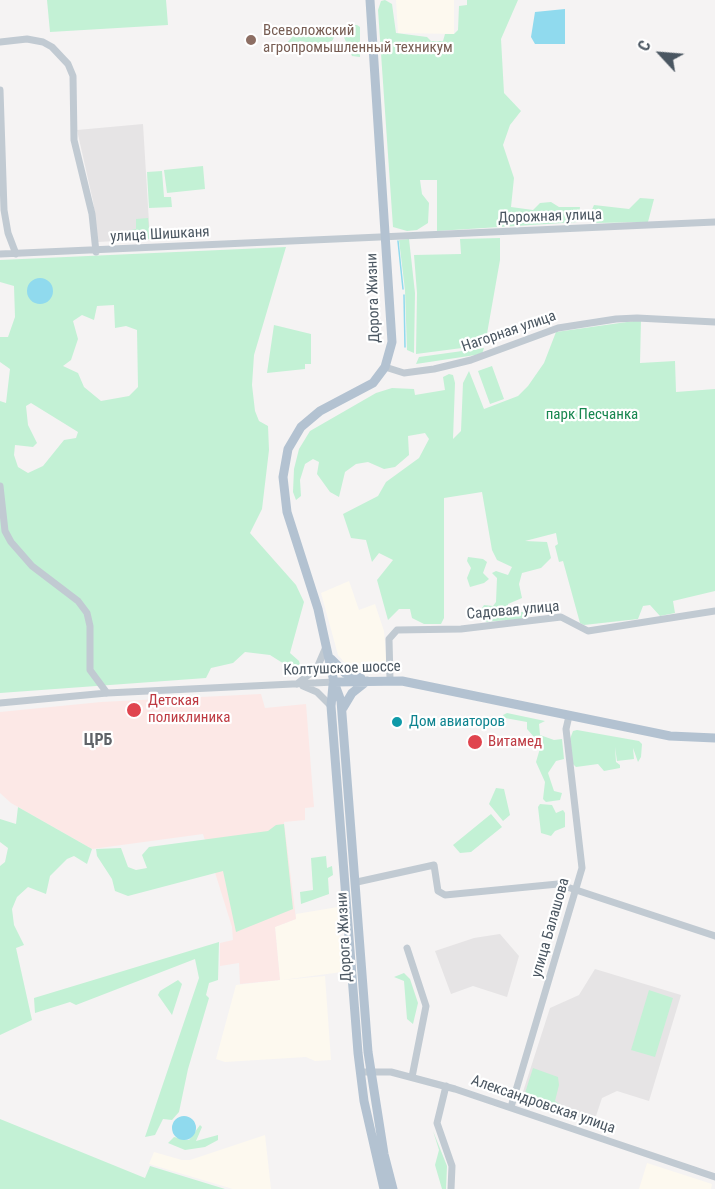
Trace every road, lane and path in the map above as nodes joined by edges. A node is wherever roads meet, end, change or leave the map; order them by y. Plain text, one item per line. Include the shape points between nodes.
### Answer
1 (370, 0) edge
2 (0, 42) edge
3 (0, 90) edge
4 (715, 222) edge
5 (386, 235) junction
6 (96, 252) junction
7 (0, 254) edge
8 (16, 254) junction
9 (715, 322) edge
10 (385, 367) junction
11 (0, 486) edge
12 (715, 611) edge
13 (327, 644) junction
14 (329, 657) junction
15 (369, 680) junction
16 (390, 680) junction
17 (334, 682) junction
18 (297, 684) junction
19 (107, 693) junction
20 (0, 703) edge
21 (331, 706) junction
22 (343, 711) junction
23 (568, 716) junction
24 (715, 738) edge
25 (357, 882) junction
26 (576, 890) junction
27 (715, 936) edge
28 (407, 948) dead end
29 (371, 1070) junction
30 (360, 1072) junction
31 (412, 1077) junction
32 (446, 1086) junction
33 (511, 1107) junction
34 (715, 1177) edge
35 (384, 1189) edge
36 (393, 1189) edge
37 (451, 1189) edge

1 - 5 main road, Дорога Жизни
2 - 6 street, улица Шишканя via 43,42 68,64 73,76 74,140 92,214
3 - 8 street via 4,210
4 - 5 street, Дорожная улица via 445,236
5 - 6 street, улица Шишканя
5 - 10 main road, Дорога Жизни via 393,331
6 - 8 street
7 - 8 street
9 - 10 street, Нагорная улица via 616,319 551,330 471,360 434,369 404,373
10 - 13 main road, Дорога Жизни via 373,383 309,418 293,438 285,464 283,493 287,512
11 - 19 street via 5,531 11,542 32,566 78,601 87,614 90,670
12 - 16 street, Садовая улица via 595,631 561,617 461,629 397,630 389,639
13 - 14 main road, Дорога Жизни
13 - 18 street via 317,668
14 - 15 main road via 345,673
14 - 17 main road, Дорога Жизни
15 - 16 main road, Колтушское шоссе
15 - 17 main road, Колтушское шоссе
15 - 22 main road via 352,693
16 - 23 main road, Колтушское шоссе
17 - 18 street, Колтушское шоссе
17 - 21 main road, Дорога Жизни
17 - 22 main road, Дорога Жизни
18 - 19 street, Колтушское шоссе
18 - 21 street via 316,692
19 - 20 street, Колтушское шоссе
21 - 30 main road, Дорога Жизни
22 - 25 main road, Дорога Жизни
23 - 24 main road, Колтушское шоссе via 670,736
23 - 26 street, улица Балашова via 566,729 582,868
25 - 26 street via 434,865 438,891 446,895 551,884
25 - 29 main road, Дорога Жизни
26 - 27 street
26 - 33 street, улица Балашова
28 - 31 street via 426,1006
29 - 30 street, Александровская улица
29 - 31 street, Александровская улица
29 - 36 main road, Дорога Жизни
30 - 35 main road, Дорога Жизни
31 - 32 street, Александровская улица
32 - 33 street, Александровская улица
32 - 37 street via 437,1124 452,1166
33 - 34 street, Александровская улица

